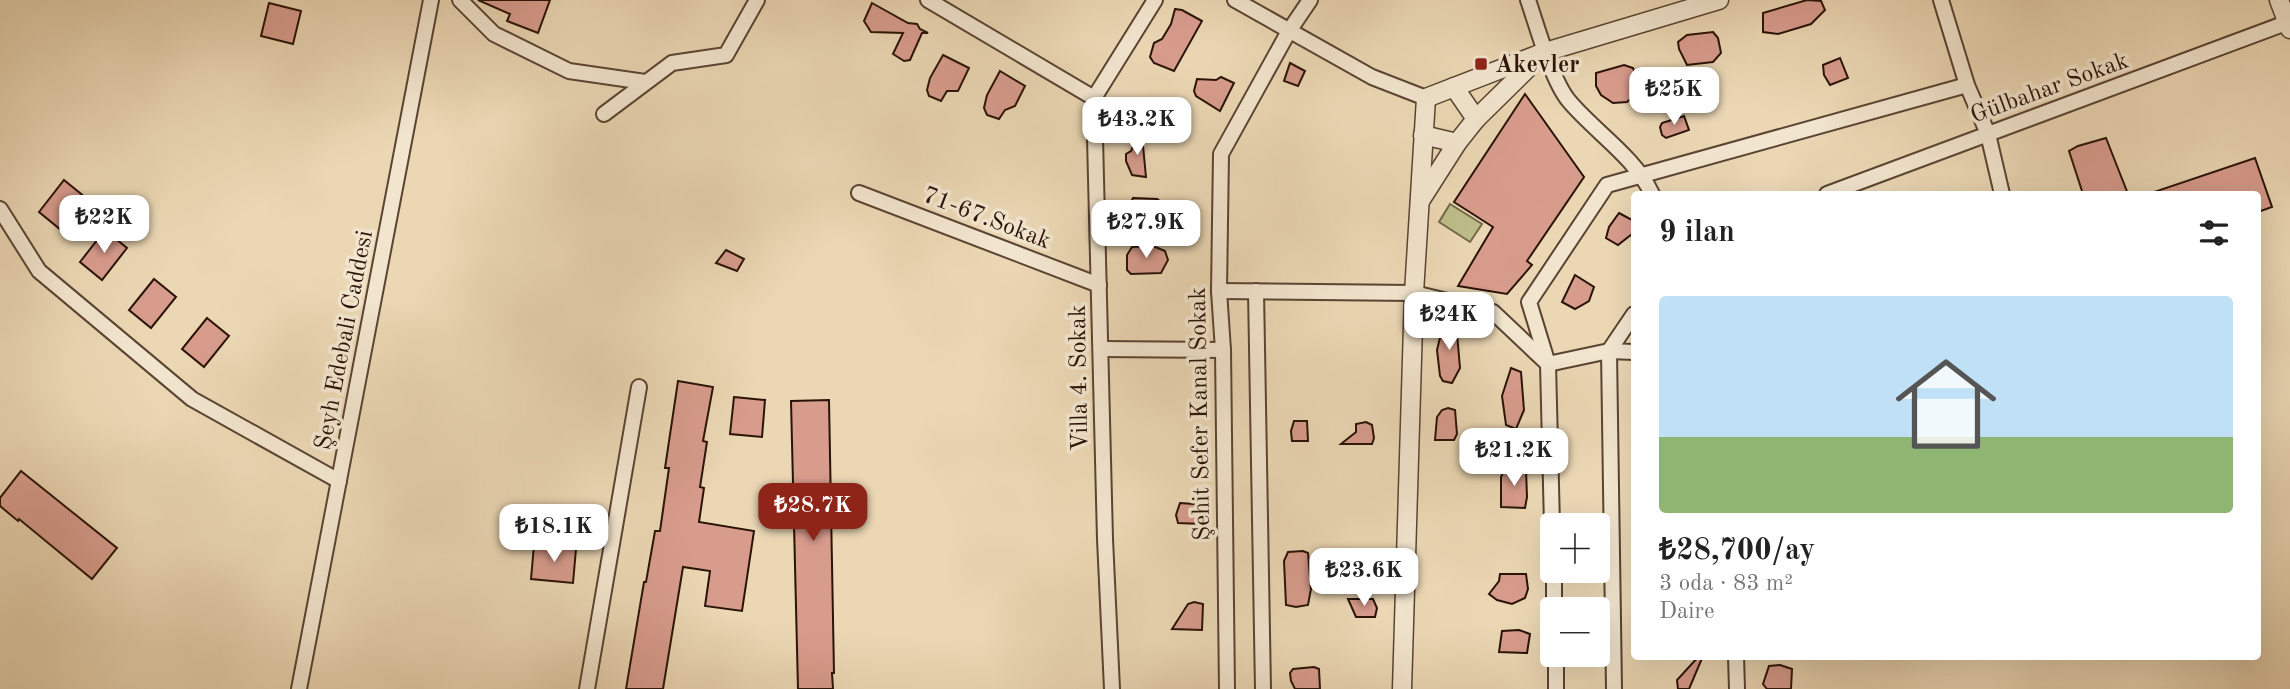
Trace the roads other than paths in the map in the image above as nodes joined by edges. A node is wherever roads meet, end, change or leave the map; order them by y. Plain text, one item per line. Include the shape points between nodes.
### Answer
1 (431, 0) edge
2 (460, 0) edge
3 (757, 0) edge
4 (928, 0) edge
5 (1155, 0) edge
6 (1235, 0) edge
7 (1310, 0) edge
8 (1528, 0) edge
9 (1719, 0) edge
10 (1941, 0) edge
11 (2279, 0) edge
12 (2288, 26) edge
13 (1289, 31) junction
14 (1545, 52) junction
15 (645, 82) junction
16 (1967, 85) junction
17 (1454, 87) junction
18 (1094, 98) junction
19 (1426, 98) junction
20 (604, 114) dead end
21 (1476, 119) junction
22 (1987, 134) junction
23 (1423, 135) junction
24 (1457, 144) junction
25 (1643, 175) junction
26 (1651, 191) edge
27 (1835, 191) edge
28 (2001, 191) edge
29 (859, 192) dead end
30 (1420, 201) junction
31 (0, 209) edge
32 (1099, 285) junction
33 (1219, 291) junction
34 (1256, 291) junction
35 (1414, 293) junction
36 (1631, 318) edge
37 (1101, 349) junction
38 (1223, 350) junction
39 (1609, 351) junction
40 (1631, 352) edge
41 (1548, 364) junction
42 (639, 387) dead end
43 (339, 481) junction
44 (1552, 513) edge
45 (1736, 660) edge
46 (1556, 667) edge
47 (299, 689) edge
48 (587, 689) edge
49 (1112, 689) edge
50 (1227, 689) edge
51 (1263, 689) edge
52 (1402, 689) edge
53 (1556, 689) edge
54 (1614, 689) edge
55 (1737, 689) edge

1 - 43 street, Şeyh Edebali Caddesi
2 - 15 street via 494,34 569,71
3 - 15 street via 726,55 672,63
4 - 18 street
5 - 18 street
6 - 13 street
7 - 13 street, Şehit Sefer Kanal Sokak
8 - 14 street
9 - 14 street
10 - 16 street
11 - 12 street
12 - 22 street, Gülbahar Sokak
13 - 19 street via 1372,77
13 - 33 street, Şehit Sefer Kanal Sokak via 1221,154
14 - 17 street
14 - 21 street
14 - 25 street via 1567,99
15 - 20 street
16 - 22 street
16 - 25 street, Gülbahar Sokak
17 - 19 street
17 - 21 street
18 - 32 street, Villa 4. Sokak
19 - 23 street
21 - 24 street
22 - 27 street, Gülbahar Sokak
22 - 28 street
23 - 24 street
23 - 30 street
24 - 30 street
25 - 26 street
25 - 41 street, Gülbahar Sokak via 1607,186 1529,303
29 - 32 street, 71-67.Sokak
30 - 35 street
31 - 43 street via 39,271 192,399
32 - 37 street, Villa 4. Sokak
33 - 34 street
33 - 38 street, Şehit Sefer Kanal Sokak
34 - 35 street
34 - 51 street
35 - 41 street via 1493,312
35 - 52 street
36 - 39 street
37 - 38 street
37 - 49 street, Villa 4. Sokak
38 - 50 street, Şehit Sefer Kanal Sokak
39 - 40 street
39 - 41 street
39 - 54 street
41 - 44 street
42 - 48 street
43 - 47 street, Şeyh Edebali Caddesi
45 - 55 street
46 - 53 street

